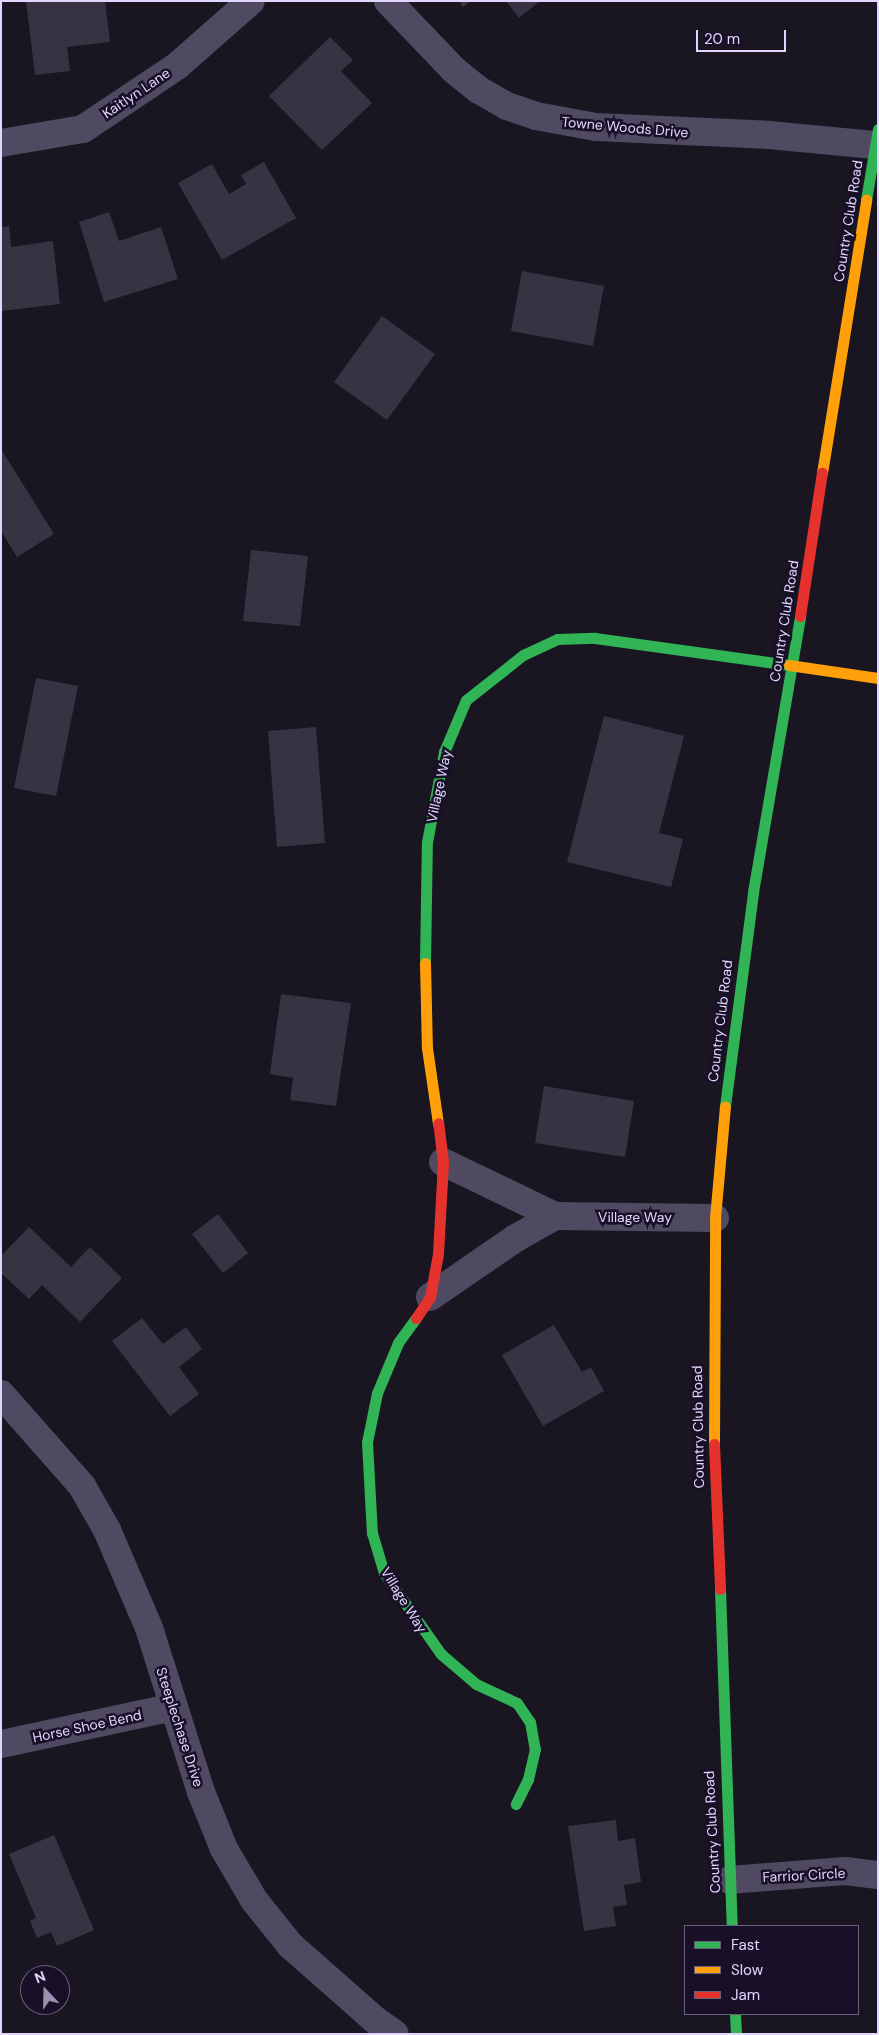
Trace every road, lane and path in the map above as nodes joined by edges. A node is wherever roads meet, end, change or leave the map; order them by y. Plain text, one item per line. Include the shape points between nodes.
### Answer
1 (251, 1) edge
2 (388, 1) edge
3 (876, 137) edge
4 (1, 143) edge
5 (793, 664) junction
6 (878, 678) edge
7 (442, 1162) junction
8 (555, 1216) junction
9 (714, 1218) junction
10 (430, 1298) junction
11 (1, 1394) edge
12 (173, 1707) junction
13 (1, 1744) edge
14 (516, 1804) dead end
15 (878, 1875) edge
16 (730, 1880) junction
17 (732, 1925) edge
18 (735, 2015) edge
19 (395, 2034) edge
20 (736, 2034) edge

1 - 4 street, Kaitlyn Lane via 177,66 83,129
2 - 3 street, Towne Woods Drive via 472,85 507,106 536,116 596,127
3 - 5 street, Country Club Road
5 - 6 street, Village Way
5 - 7 street, Village Way via 595,638 557,639 523,655 466,700 444,752 427,842 424,944 427,1048
5 - 9 street, Country Club Road via 753,892 734,1024
7 - 8 street, Village Way
7 - 10 street, Village Way via 438,1254
8 - 9 street, Village Way
8 - 10 street, Village Way via 516,1238
9 - 16 street, Country Club Road via 712,1382
10 - 14 street, Village Way via 398,1343 377,1393 367,1442 372,1533 384,1573 441,1654 476,1684 517,1703 530,1722 534,1749 528,1779
11 - 12 street, Steeplechase Drive via 82,1486 107,1530 149,1628
12 - 13 street, Horse Shoe Bend
12 - 19 street, Steeplechase Drive via 224,1849 254,1900 290,1945 367,2014
15 - 16 street, Farrior Circle via 845,1871
16 - 17 street, Country Club Road
18 - 20 street

